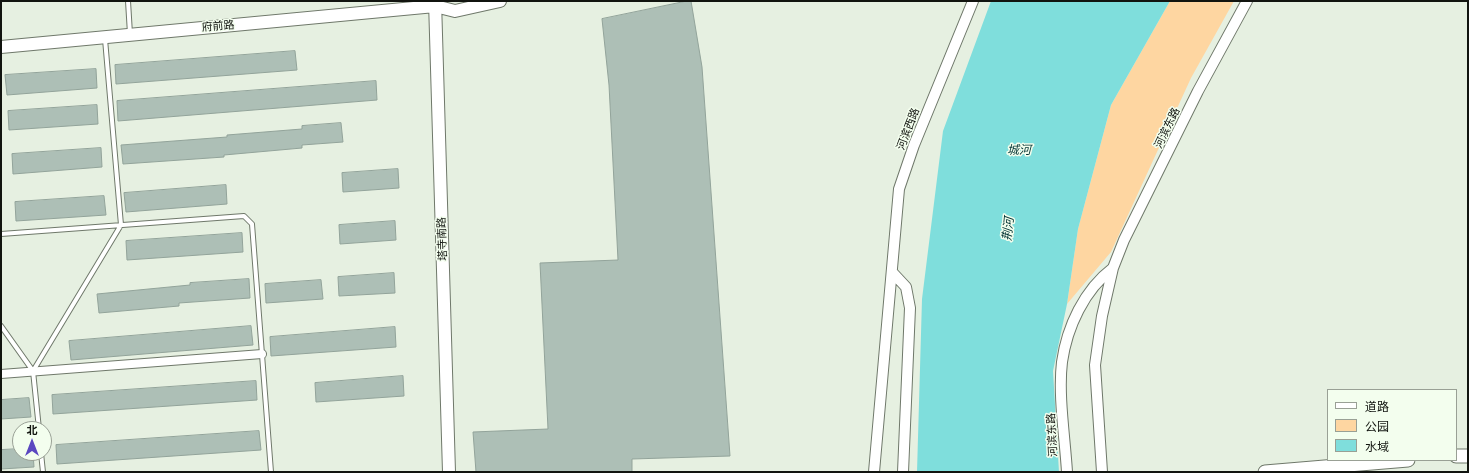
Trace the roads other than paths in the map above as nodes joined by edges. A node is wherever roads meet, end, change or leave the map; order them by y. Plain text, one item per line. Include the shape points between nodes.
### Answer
1 (128, 1) edge
2 (392, 1) edge
3 (500, 1) edge
4 (973, 1) edge
5 (1247, 1) edge
6 (437, 3) edge
7 (356, 13) junction
8 (130, 34) junction
9 (104, 37) junction
10 (1, 47) edge
11 (121, 225) junction
12 (1, 234) edge
13 (1113, 268) junction
14 (892, 272) junction
15 (1, 326) edge
16 (262, 354) junction
17 (33, 371) junction
18 (1, 374) edge
19 (38, 421) edge
20 (1457, 456) edge
21 (1468, 456) edge
22 (42, 461) edge
23 (1396, 461) edge
24 (43, 472) edge
25 (271, 472) edge
26 (449, 472) edge
27 (874, 472) edge
28 (903, 472) edge
29 (1067, 472) edge
30 (1102, 472) edge
31 (1265, 472) edge

1 - 8 lane
2 - 7 main road
3 - 6 main road, 府前路 via 455,11
4 - 14 street, 河滨西路 via 914,145 899,189
5 - 13 street, 河滨东路 via 1198,91 1124,240
6 - 7 main road, 府前路
6 - 26 main road, 塔寺南路
7 - 8 main road, 府前路
8 - 9 main road, 府前路
9 - 10 main road, 府前路
9 - 11 lane
11 - 12 lane
11 - 16 lane via 244,216 252,224
11 - 17 lane
13 - 29 street, 河滨东路 via 1101,278 1078,309 1064,356 1062,393
13 - 30 street, 河滨东路 via 1102,316 1095,365
14 - 27 street, 河滨西路
14 - 28 street via 906,287 910,308
15 - 17 lane
16 - 17 street
16 - 25 lane
17 - 18 street
17 - 19 lane
20 - 21 main road
22 - 24 lane
23 - 31 main road

